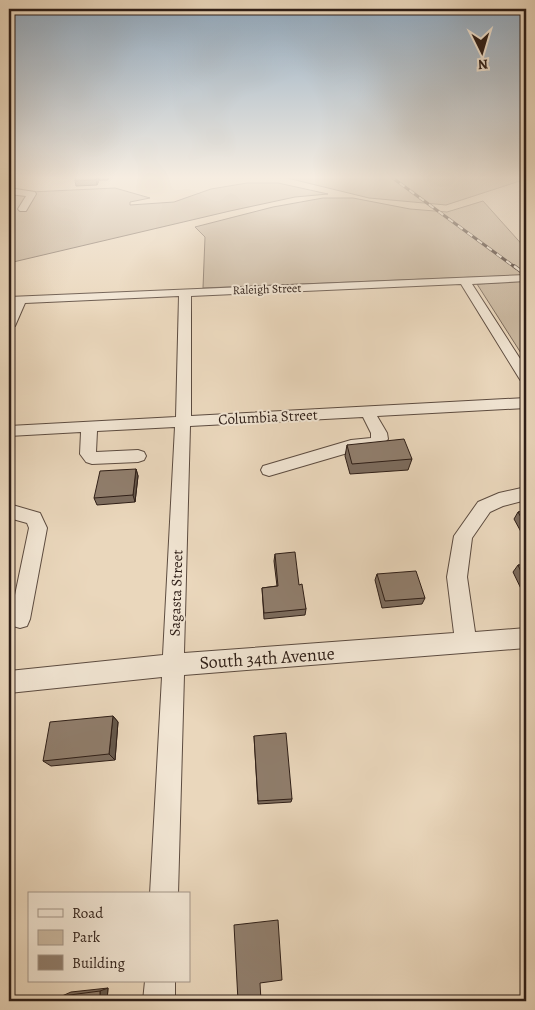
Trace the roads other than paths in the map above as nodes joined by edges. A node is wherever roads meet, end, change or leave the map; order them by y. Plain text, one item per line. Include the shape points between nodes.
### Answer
1 (526, 278) edge
2 (465, 281) junction
3 (184, 292) junction
4 (14, 300) edge
5 (9, 326) edge
6 (526, 378) edge
7 (526, 403) edge
8 (367, 412) junction
9 (183, 422) junction
10 (90, 426) junction
11 (9, 431) edge
12 (138, 456) dead end
13 (269, 470) dead end
14 (526, 494) edge
15 (9, 511) edge
16 (20, 619) dead end
17 (526, 638) edge
18 (466, 643) junction
19 (173, 665) junction
20 (9, 682) edge
21 (164, 892) edge
22 (160, 982) edge
23 (159, 1001) edge

1 - 2 street, Raleigh Street
2 - 3 street, Raleigh Street
2 - 6 street
3 - 4 street, Raleigh Street
3 - 9 street, Sagasta Street
4 - 5 street
7 - 8 street, Columbia Street
8 - 9 street, Columbia Street
8 - 13 street via 379,433 380,439 375,442
9 - 10 street, Columbia Street
9 - 19 street, Sagasta Street
10 - 11 street, Columbia Street
10 - 12 street via 87,442 88,454 92,458
14 - 18 street via 484,507 464,536 457,577
15 - 16 street via 34,518 38,528
17 - 18 street, South 34th Avenue
18 - 19 street, South 34th Avenue
19 - 20 street, South 34th Avenue
19 - 21 street, Sagasta Street
22 - 23 street

